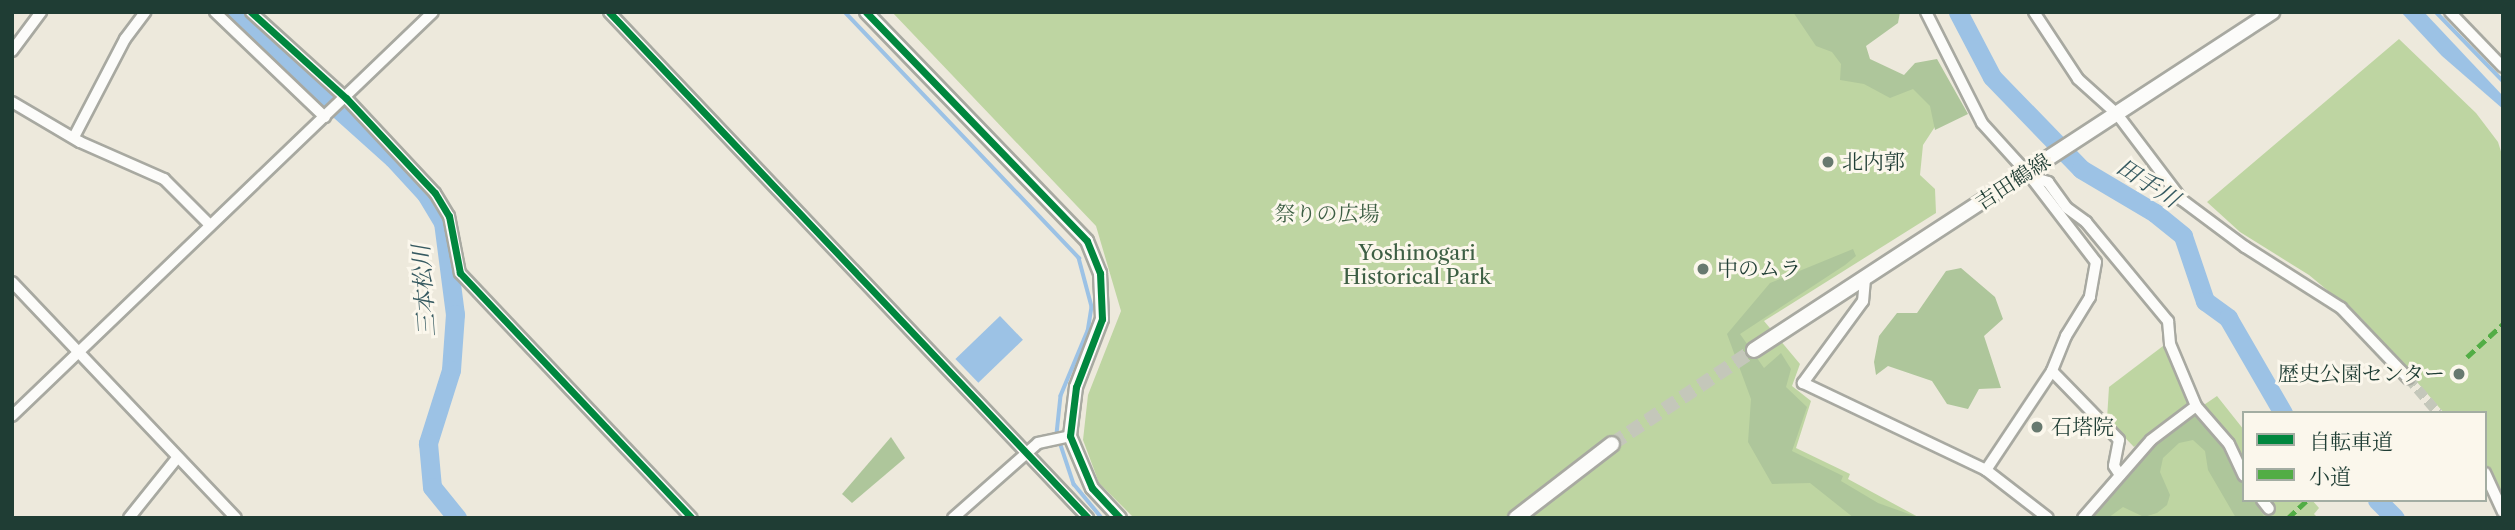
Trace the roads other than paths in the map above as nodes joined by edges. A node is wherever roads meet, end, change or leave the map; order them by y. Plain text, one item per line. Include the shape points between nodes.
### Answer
1 (41, 12) edge
2 (145, 12) edge
3 (215, 12) edge
4 (251, 12) edge
5 (433, 12) edge
6 (609, 12) edge
7 (866, 12) edge
8 (1926, 12) edge
9 (2034, 12) edge
10 (2042, 12) edge
11 (2272, 12) edge
12 (2450, 12) edge
13 (2042, 27) junction
14 (12, 51) edge
15 (2503, 67) edge
16 (346, 98) junction
17 (12, 102) edge
18 (2117, 114) junction
19 (325, 117) junction
20 (75, 135) junction
21 (2027, 176) junction
22 (211, 225) junction
23 (1865, 279) junction
24 (12, 282) edge
25 (1754, 350) tunnel mouth
26 (80, 352) junction
27 (2052, 371) junction
28 (2408, 378) tunnel mouth
29 (2196, 406) junction
30 (12, 416) edge
31 (1070, 436) junction
32 (1612, 444) tunnel mouth
33 (1027, 451) junction
34 (177, 458) junction
35 (1986, 470) junction
36 (2242, 472) edge
37 (2120, 475) junction
38 (2487, 477) edge
39 (2503, 512) edge
40 (129, 518) edge
41 (236, 518) edge
42 (692, 518) edge
43 (953, 518) edge
44 (1088, 518) edge
45 (1120, 518) edge
46 (1516, 518) edge
47 (2048, 518) edge
48 (2084, 518) edge

1 - 14 street
2 - 20 street via 125,38
3 - 19 street
4 - 16 street
5 - 16 street
6 - 33 street
7 - 31 street via 1087,241 1100,273 1102,319 1076,387
8 - 21 street via 1982,123
9 - 13 street
10 - 13 street
11 - 18 main road, 吉田鶴線
12 - 15 street
13 - 18 street via 2078,79
16 - 19 street
16 - 42 street via 435,193 449,216 460,273
17 - 20 street
18 - 21 main road, 吉田鶴線
18 - 28 street via 2182,200 2341,308
19 - 22 street
20 - 22 street via 164,179
21 - 23 main road, 吉田鶴線
21 - 27 street via 2096,262 2090,297
21 - 29 street via 2048,182 2168,321 2170,344
22 - 26 street
23 - 25 main road, 吉田鶴線
23 - 35 street via 1863,301 1803,383
24 - 26 street
26 - 30 street
26 - 34 street
27 - 35 street
27 - 37 street via 2119,440 2114,466
29 - 36 street via 2229,444
29 - 37 street via 2151,440
31 - 33 street
31 - 45 street via 1092,488
32 - 46 main road
33 - 43 street
33 - 44 street
34 - 40 street
34 - 41 street
35 - 47 street
37 - 48 street
38 - 39 street

